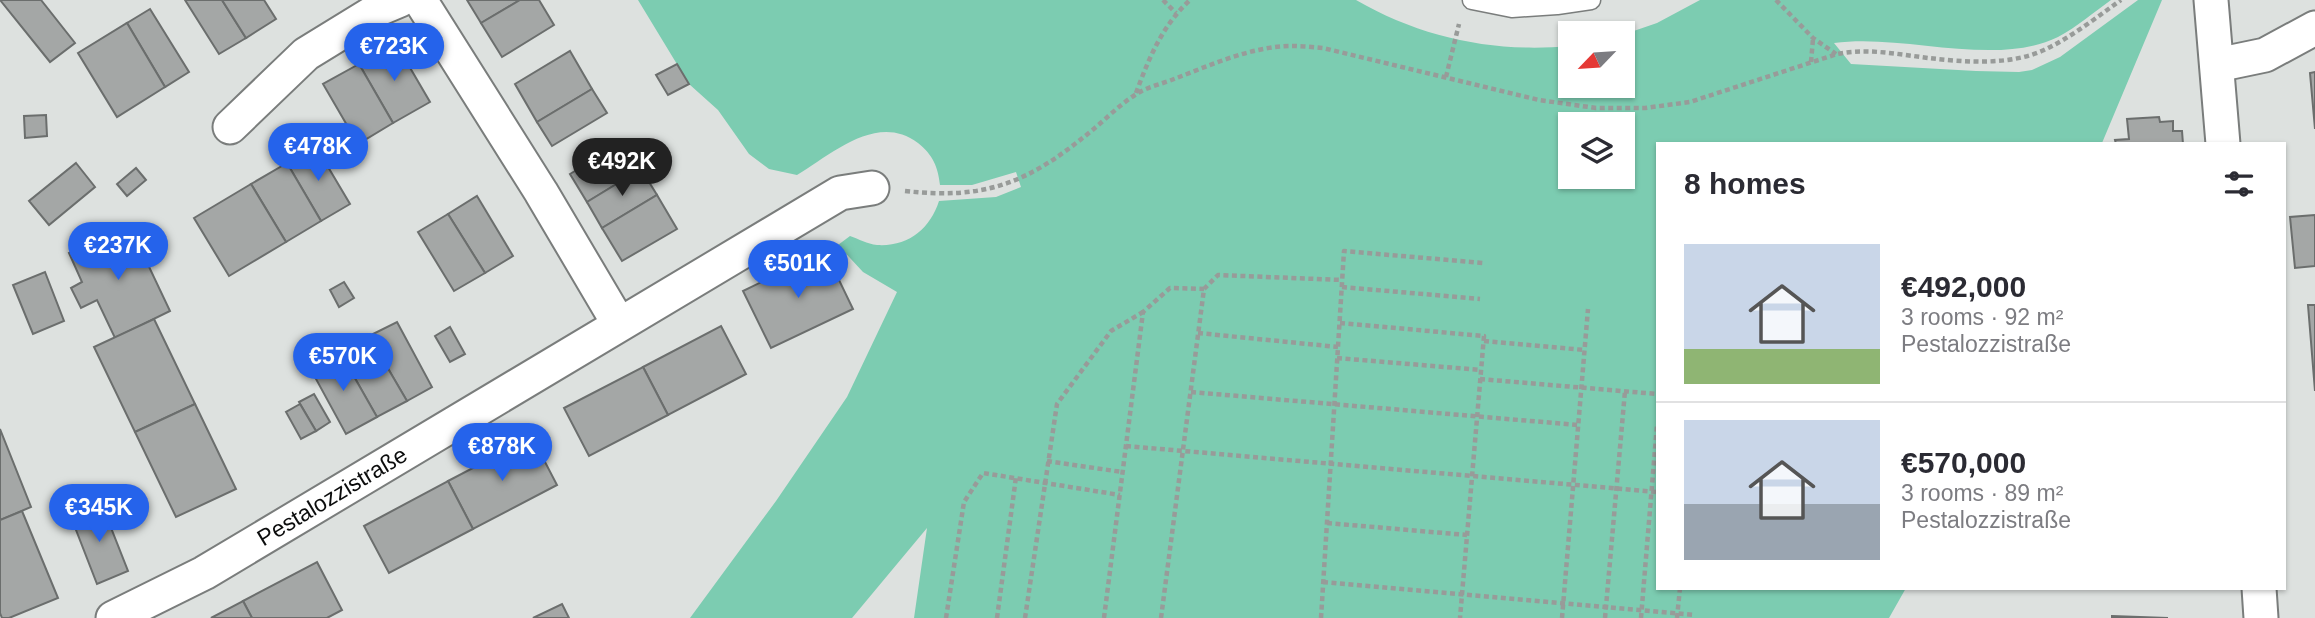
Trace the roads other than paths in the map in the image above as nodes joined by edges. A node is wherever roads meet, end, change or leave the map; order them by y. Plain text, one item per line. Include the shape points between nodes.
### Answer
1 (400, 0) edge
2 (420, 0) edge
3 (1591, 0) edge
4 (2211, 0) edge
5 (1467, 6) edge
6 (2315, 27) edge
7 (2217, 65) junction
8 (230, 127) dead end
9 (2223, 142) edge
10 (872, 188) road end
11 (619, 324) junction
12 (2259, 590) edge
13 (113, 618) edge
14 (2261, 618) edge

1 - 8 street via 306,54
2 - 11 street
3 - 5 lane via 1512,8
4 - 7 street
6 - 7 street via 2265,55
7 - 9 street
10 - 11 street, Pestalozzistraße via 840,193
11 - 13 street, Pestalozzistraße via 204,573
12 - 14 street

